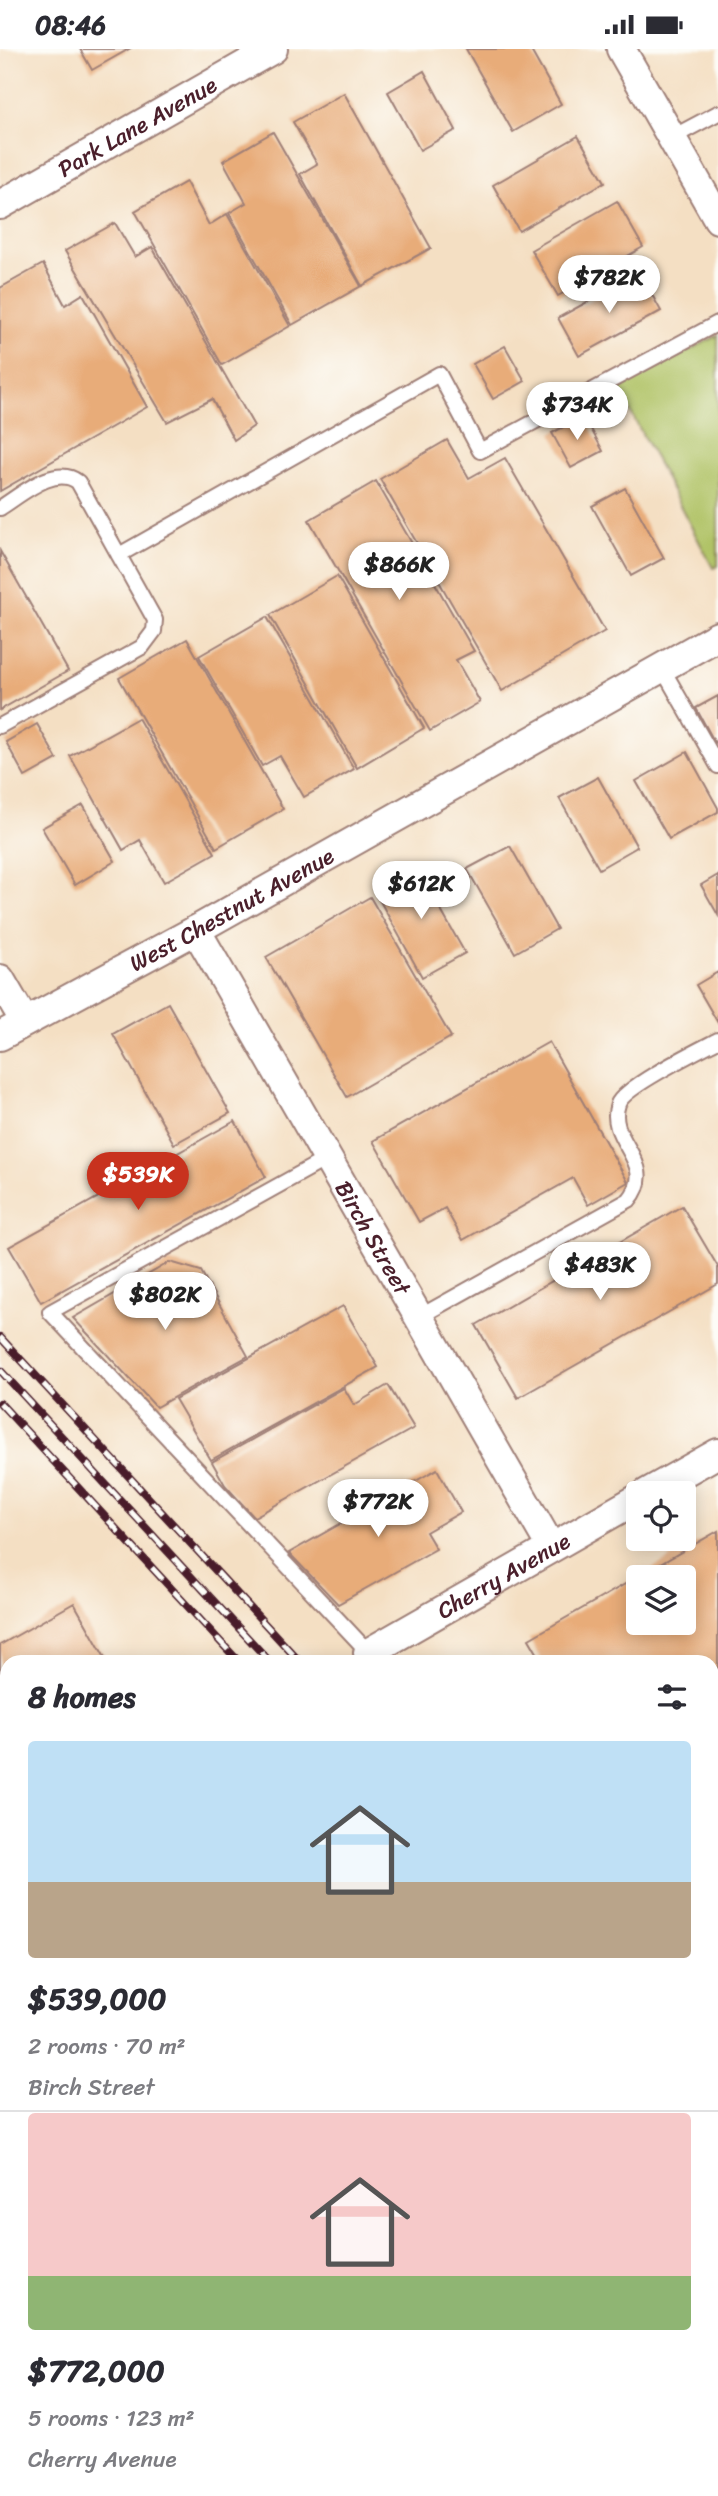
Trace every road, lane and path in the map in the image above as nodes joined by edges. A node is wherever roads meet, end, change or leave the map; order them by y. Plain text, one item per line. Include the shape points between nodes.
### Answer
1 (273, 49) edge
2 (621, 49) edge
3 (718, 113) edge
4 (671, 138) junction
5 (0, 205) edge
6 (718, 219) edge
7 (718, 323) edge
8 (0, 507) edge
9 (118, 555) junction
10 (718, 636) edge
11 (662, 668) junction
12 (0, 726) edge
13 (718, 766) edge
14 (196, 930) junction
15 (0, 979) edge
16 (24, 1022) junction
17 (0, 1036) edge
18 (718, 1039) edge
19 (328, 1158) junction
20 (419, 1317) junction
21 (718, 1453) edge
22 (668, 1481) edge
23 (626, 1504) edge
24 (551, 1547) junction
25 (370, 1655) edge
26 (378, 1655) edge

1 - 5 street, Park Lane Avenue
2 - 4 street
3 - 4 lane
4 - 6 street
7 - 9 lane via 480,451 439,374
8 - 9 lane via 53,476 71,477
9 - 12 lane via 155,620 149,640
10 - 11 street, West Chestnut Avenue
11 - 13 lane
11 - 14 street, West Chestnut Avenue
14 - 16 street, West Chestnut Avenue
14 - 19 street, Birch Street
15 - 16 street
16 - 17 street, West Chestnut Avenue
18 - 20 lane via 629,1090 618,1103 616,1124 639,1170 638,1189 629,1200
19 - 20 street, Birch Street
19 - 25 lane via 50,1312
20 - 24 street, Birch Street
21 - 22 street
23 - 24 street, Cherry Avenue
24 - 26 street, Cherry Avenue

